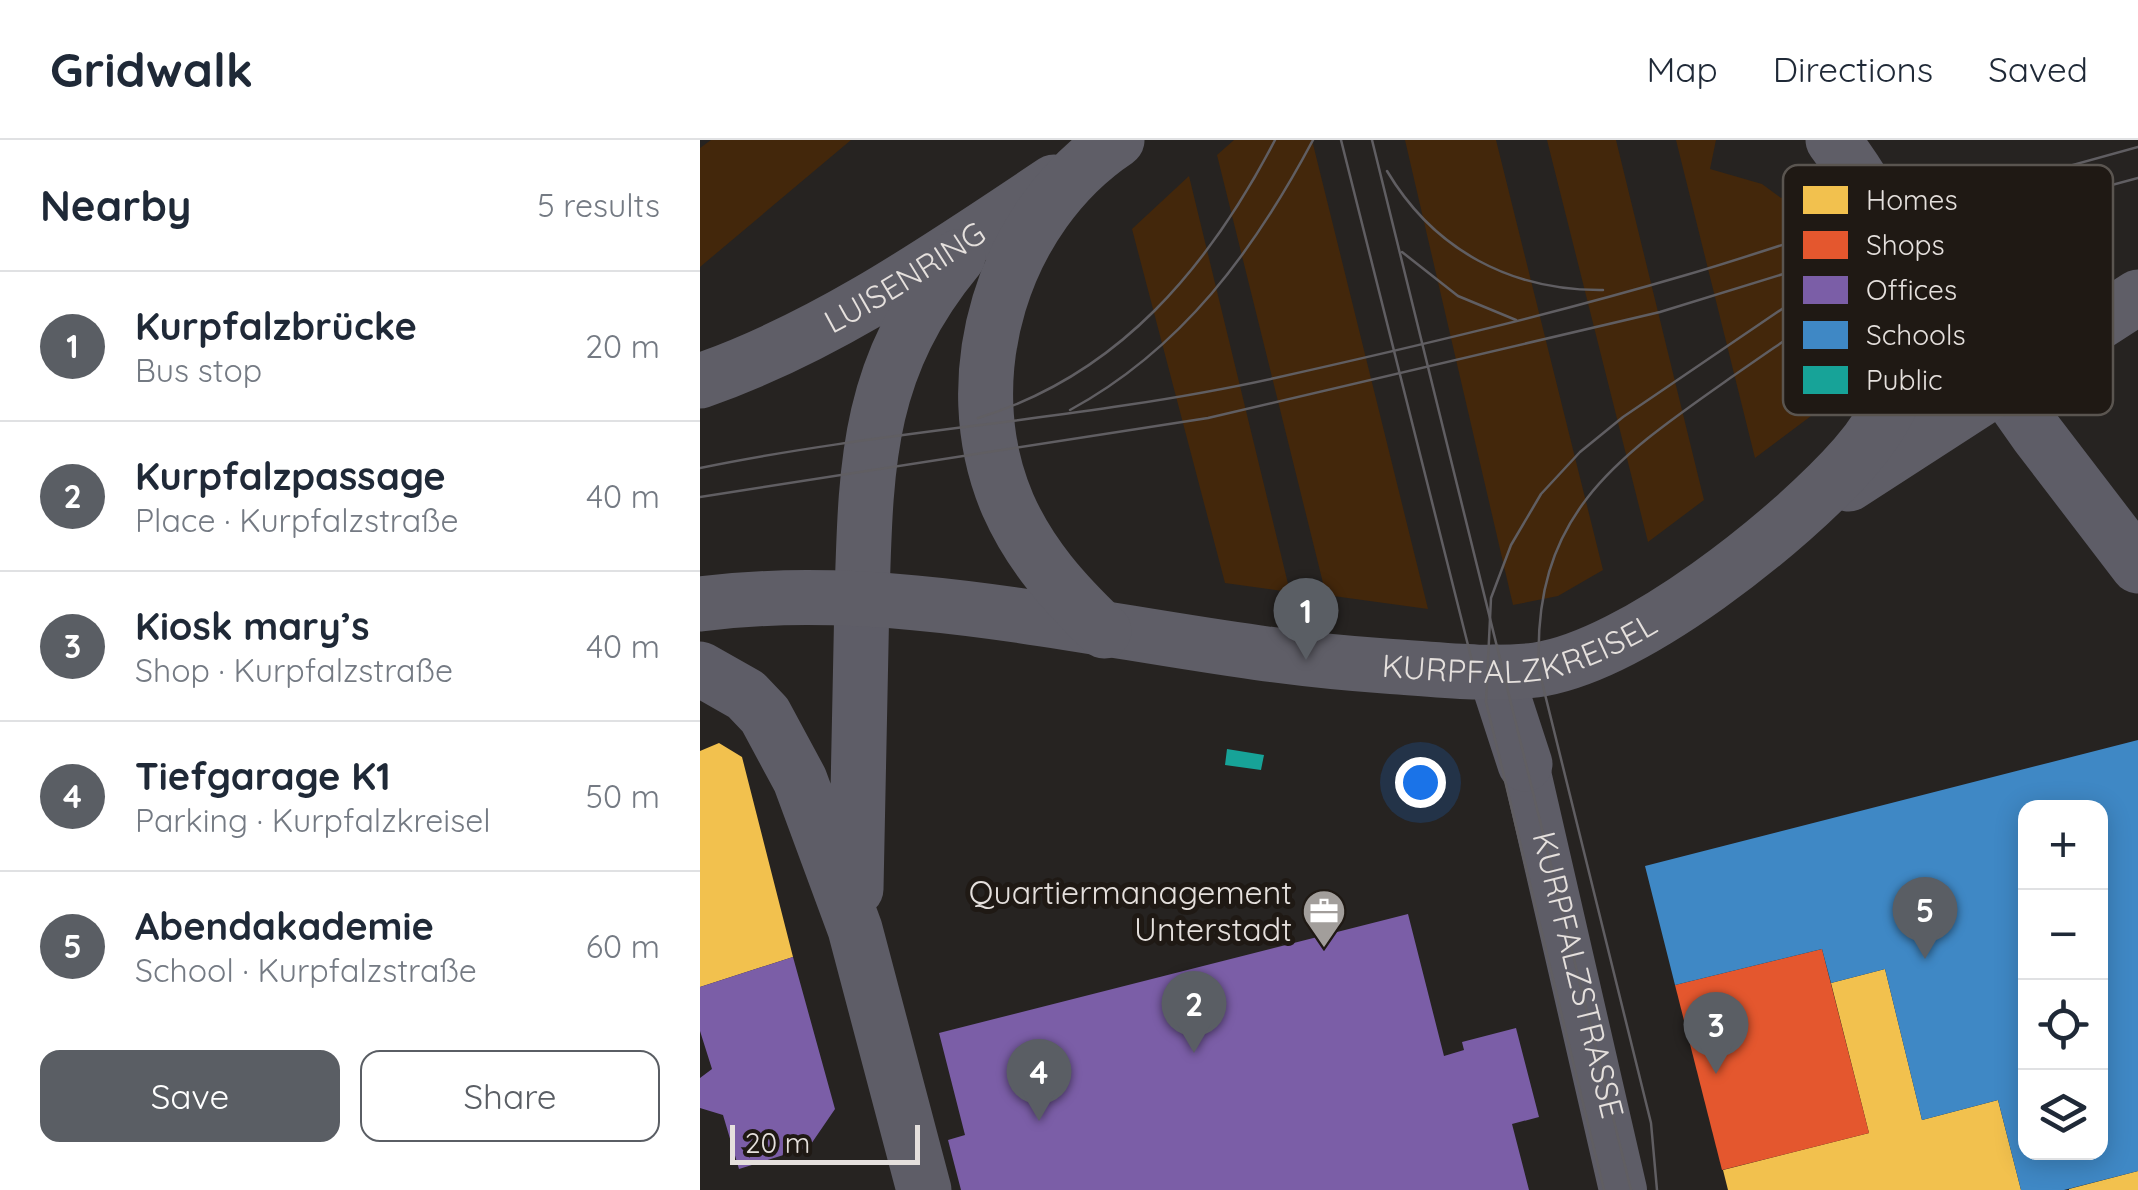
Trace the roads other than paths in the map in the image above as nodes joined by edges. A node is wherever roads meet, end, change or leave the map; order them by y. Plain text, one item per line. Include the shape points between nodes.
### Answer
1 (1833, 140) edge
2 (1107, 146) edge
3 (1850, 165) edge
4 (978, 232) junction
5 (2138, 297) edge
6 (2113, 313) edge
7 (700, 381) edge
8 (1883, 415) edge
9 (1955, 415) edge
10 (2024, 415) edge
11 (1788, 524) junction
12 (2138, 566) edge
13 (862, 597) junction
14 (700, 604) edge
15 (1104, 630) junction
16 (700, 669) edge
17 (1495, 672) junction
18 (1525, 764) joint
19 (855, 929) junction
20 (924, 1190) edge
21 (1623, 1190) edge

1 - 3 main road, KURPFALZKREISEL
2 - 4 main road, LUISENRING
2 - 15 main road via 1062,187 1018,256 994,317 986,366 988,426 1007,502 1032,551
4 - 7 main road, LUISENRING via 788,347
4 - 13 main road via 916,318 878,406 866,470
5 - 6 main road
8 - 11 main road, KURPFALZKREISEL via 1866,444
9 - 11 main road
10 - 12 street
11 - 17 main road, KURPFALZKREISEL via 1666,613 1601,650 1539,670
13 - 14 main road via 761,596
13 - 15 main road
13 - 19 street
15 - 17 main road, KURPFALZKREISEL via 1306,660
16 - 19 street via 746,696 780,736 826,839
17 - 18 street
18 - 21 street, KURPFALZSTRASSE
19 - 20 street

